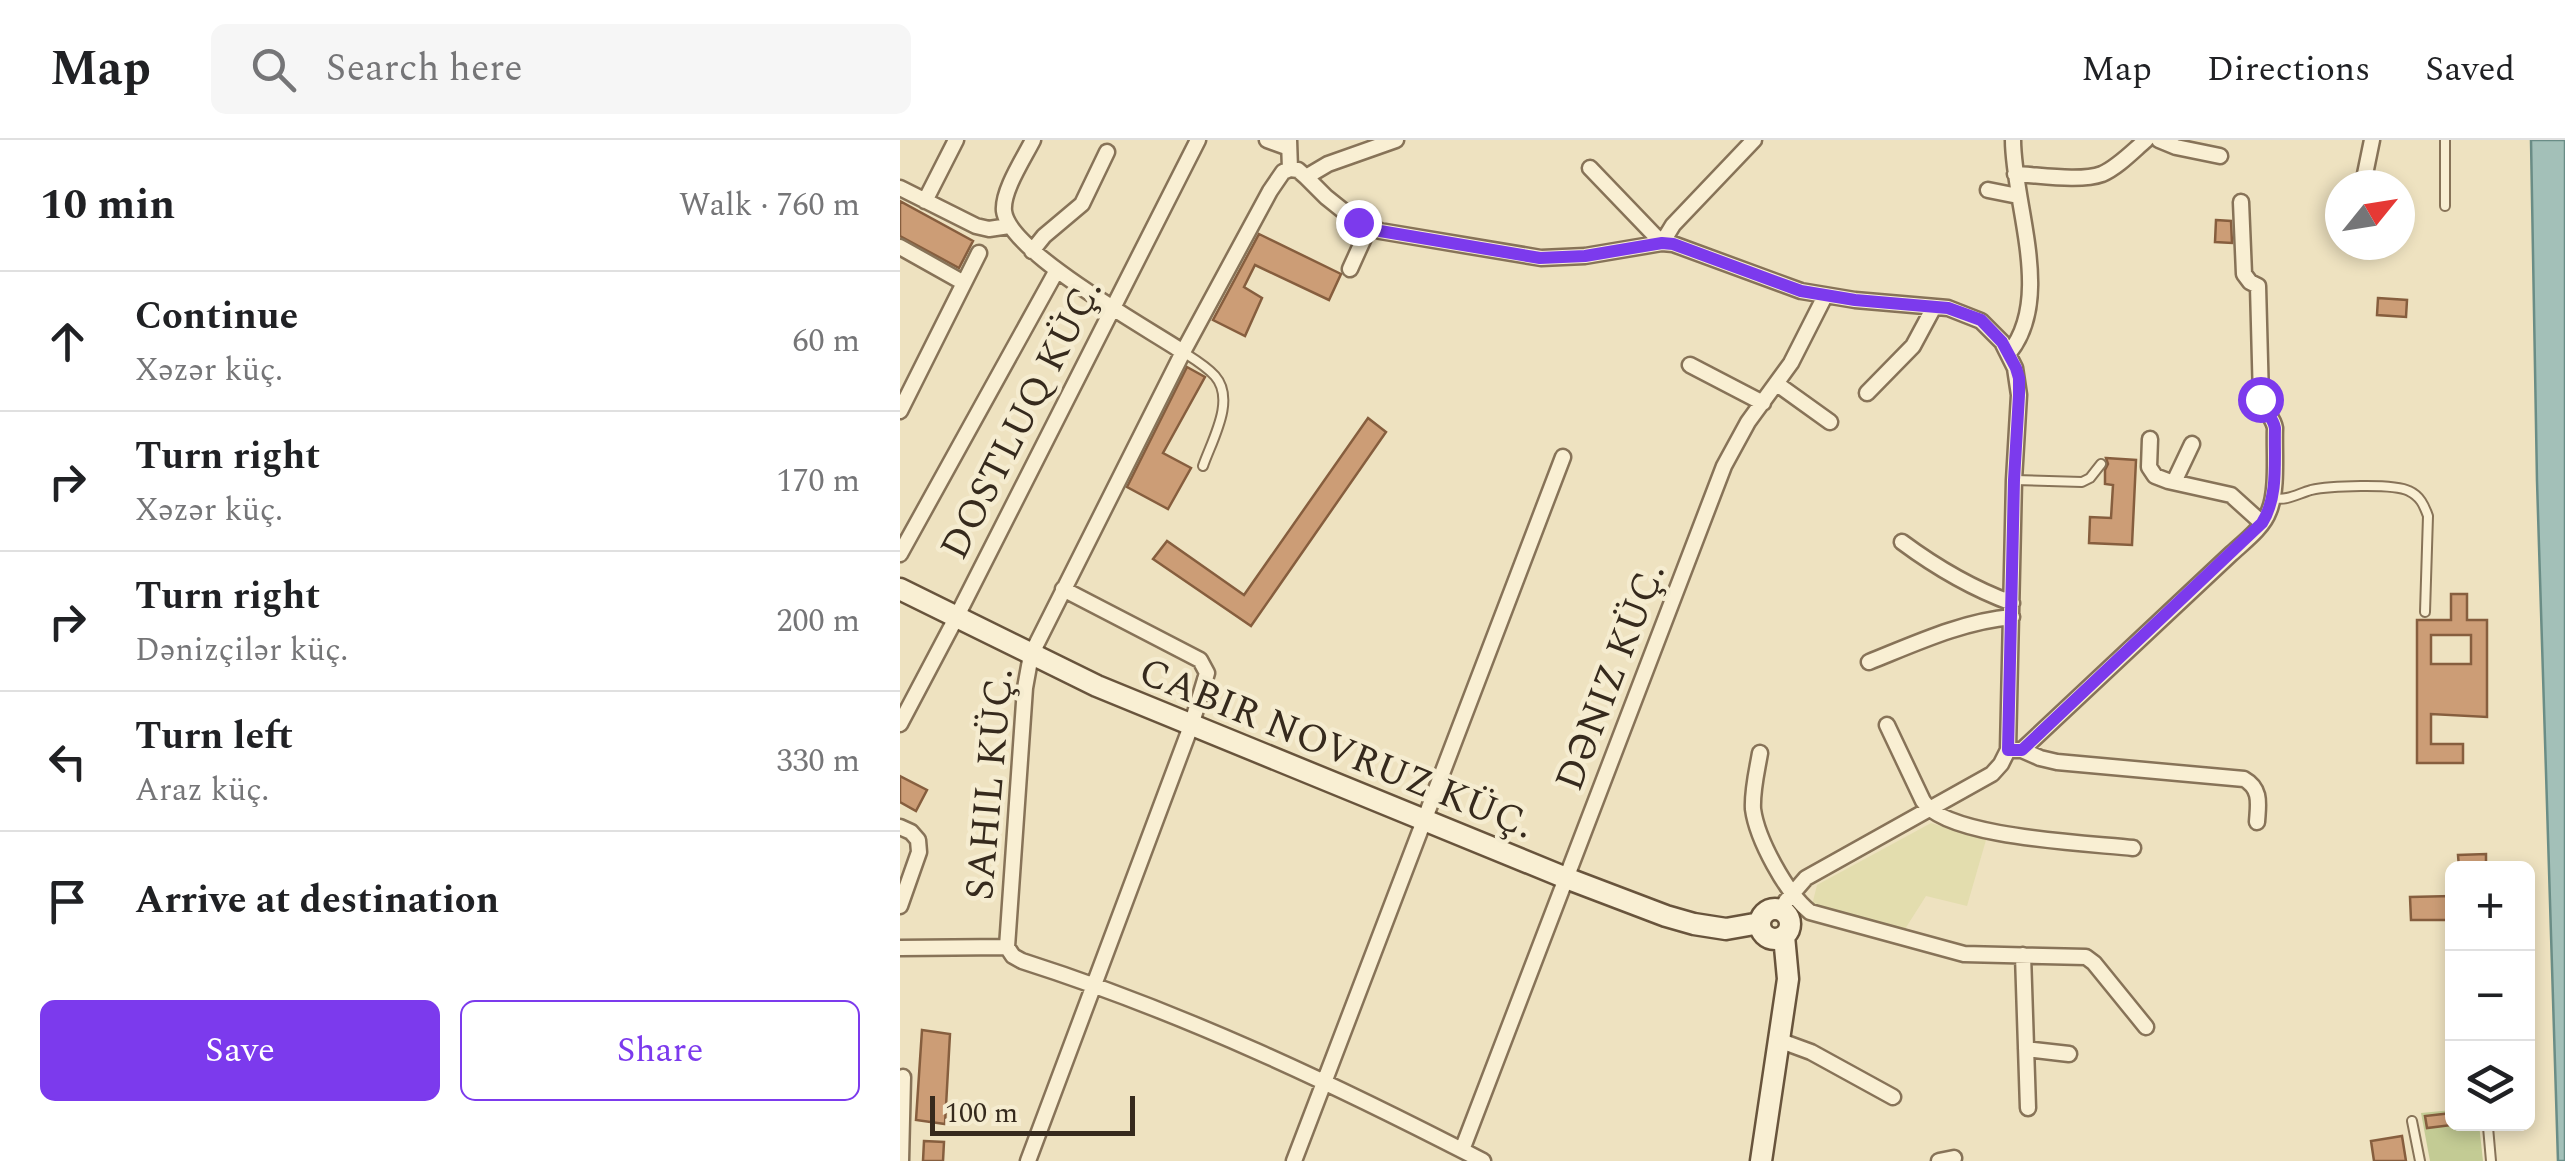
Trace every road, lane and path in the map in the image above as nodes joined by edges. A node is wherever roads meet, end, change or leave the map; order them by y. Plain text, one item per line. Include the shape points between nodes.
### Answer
1 (956, 140) edge
2 (1032, 140) edge
3 (1198, 140) edge
4 (1267, 140) edge
5 (1396, 140) edge
6 (1754, 140) edge
7 (2014, 140) edge
8 (2146, 140) edge
9 (2160, 140) edge
10 (2372, 140) edge
11 (2445, 140) edge
12 (1289, 144) edge
13 (1107, 152) dead end
14 (2220, 156) dead end
15 (1590, 168) dead end
16 (1290, 169) junction
17 (2366, 170) edge
18 (2015, 174) junction
19 (1306, 176) junction
20 (900, 188) edge
21 (1988, 190) dead end
22 (2018, 196) junction
23 (924, 201) junction
24 (2241, 202) dead end
25 (2444, 206) dead end
26 (1009, 226) junction
27 (1369, 227) junction
28 (1662, 243) junction
29 (901, 250) edge
30 (1032, 250) junction
31 (979, 254) dead end
32 (1350, 269) dead end
33 (1056, 270) junction
34 (964, 282) junction
35 (1825, 296) junction
36 (1113, 306) junction
37 (1934, 307) junction
38 (1183, 352) junction
39 (2009, 353) junction
40 (1690, 365) dead end
41 (1778, 384) junction
42 (1867, 393) dead end
43 (1763, 403) junction
44 (900, 411) edge
45 (1830, 422) dead end
46 (2150, 440) dead end
47 (2192, 444) dead end
48 (1562, 457) dead end
49 (2101, 464) dead end
50 (1203, 466) dead end
51 (2014, 480) junction
52 (2174, 482) junction
53 (2272, 498) junction
54 (2262, 523) junction
55 (1902, 542) dead end
56 (900, 554) edge
57 (900, 589) edge
58 (1063, 589) junction
59 (2012, 610) junction
60 (2425, 612) dead end
61 (956, 618) junction
62 (1031, 654) junction
63 (1869, 662) dead end
64 (900, 724) edge
65 (1888, 724) dead end
66 (1191, 726) junction
67 (2015, 750) junction
68 (1760, 754) dead end
69 (1928, 810) junction
70 (1424, 820) junction
71 (2257, 822) dead end
72 (900, 826) edge
73 (2133, 848) dead end
74 (1566, 878) junction
75 (1787, 902) junction
76 (900, 906) edge
77 (1760, 923) junction
78 (1784, 936) junction
79 (1007, 947) junction
80 (900, 948) edge
81 (2023, 955) junction
82 (1093, 984) junction
83 (2146, 1027) dead end
84 (1780, 1042) junction
85 (2026, 1050) junction
86 (2069, 1054) dead end
87 (902, 1077) dead end
88 (1323, 1082) junction
89 (1893, 1097) dead end
90 (2028, 1108) dead end
91 (2412, 1121) dead end
92 (2488, 1131) edge
93 (1462, 1150) junction
94 (901, 1161) edge
95 (1028, 1161) edge
96 (1294, 1161) edge
97 (1484, 1161) edge
98 (1762, 1161) edge
99 (2420, 1161) edge
100 (2491, 1161) edge

1 - 23 street
2 - 26 street via 1006,194
3 - 36 street, DOSTLUQ KÜÇ.
4 - 12 street
5 - 19 street
6 - 28 street
7 - 18 street
8 - 18 street via 2100,175
9 - 14 street
10 - 17 street
11 - 25 lane
12 - 16 street
13 - 30 street via 1078,210
15 - 28 street
16 - 19 street
16 - 38 street, SAHIL KÜÇ. via 1270,191
18 - 22 street
19 - 27 street
20 - 23 street
21 - 22 street
22 - 39 street via 2028,236 2028,297 2024,332
23 - 26 street via 976,226
24 - 53 street via 2244,274 2258,286 2260,399 2275,428
26 - 30 street
27 - 28 street via 1540,258
27 - 32 street
28 - 35 street
29 - 34 street
30 - 33 street
31 - 34 street
33 - 36 street
33 - 56 street
34 - 44 street
35 - 37 street
35 - 41 street, DӘNIZ KÜÇ.
36 - 38 street
36 - 61 street, DOSTLUQ KÜÇ.
37 - 39 street via 1981,320
37 - 42 street via 1913,346
38 - 50 lane via 1216,378 1224,396
38 - 58 street, SAHIL KÜÇ.
39 - 51 street via 2019,378
40 - 43 street
41 - 43 street, DӘNIZ KÜÇ.
41 - 45 street
43 - 74 street, DӘNIZ KÜÇ. via 1724,466
46 - 52 street via 2155,476
47 - 52 street
48 - 70 street
49 - 51 lane via 2082,482
51 - 59 street
52 - 54 street via 2231,495
53 - 54 street
53 - 60 lane via 2334,487 2413,492 2428,516
54 - 67 street
55 - 59 street
57 - 61 main road, CABIR NOVRUZ KÜÇ.
58 - 62 street, SAHIL KÜÇ.
58 - 66 street via 1200,660 1207,673
59 - 63 street
59 - 67 street
61 - 62 main road, CABIR NOVRUZ KÜÇ.
61 - 64 street, DOSTLUQ KÜÇ.
62 - 66 main road, CABIR NOVRUZ KÜÇ.
62 - 79 street, SAHIL KÜÇ.
65 - 69 street
66 - 70 main road, CABIR NOVRUZ KÜÇ.
66 - 82 street
67 - 69 street via 1992,774
67 - 71 street via 2058,762 2244,779 2258,795
68 - 75 street via 1756,825
69 - 73 street via 1994,832
69 - 75 street via 1818,870
70 - 74 main road, CABIR NOVRUZ KÜÇ.
70 - 88 street
72 - 76 street via 918,840 918,852
74 - 77 main road, CABIR NOVRUZ KÜÇ. via 1694,924
74 - 93 street, DӘNIZ KÜÇ.
75 - 77 main road
75 - 78 main road
75 - 81 street via 1964,954
77 - 78 main road via 1771,938
78 - 84 main road via 1788,980
79 - 80 street
79 - 82 street, SAHIL KÜÇ. via 1022,961
81 - 83 street via 2086,957
81 - 85 street
82 - 88 street, SAHIL KÜÇ.
82 - 95 street
84 - 89 street
84 - 98 main road
85 - 86 street
85 - 90 street
87 - 94 street
88 - 93 street, SAHIL KÜÇ.
88 - 96 street
91 - 99 lane
92 - 100 lane
93 - 97 street, SAHIL KÜÇ.

